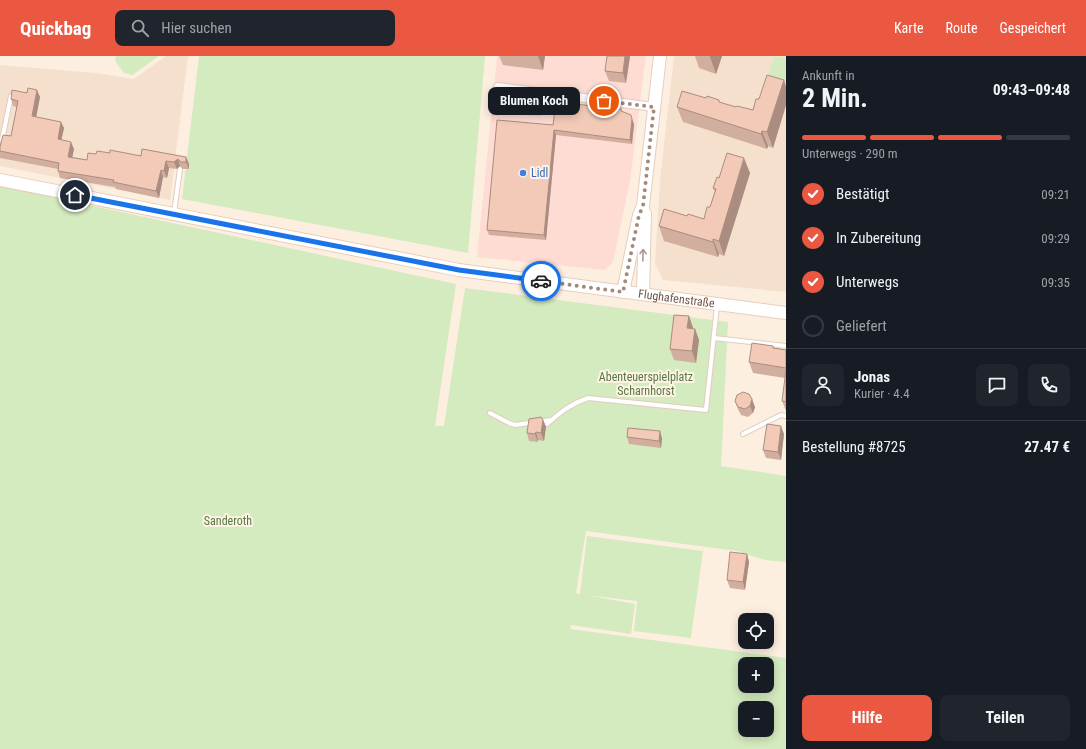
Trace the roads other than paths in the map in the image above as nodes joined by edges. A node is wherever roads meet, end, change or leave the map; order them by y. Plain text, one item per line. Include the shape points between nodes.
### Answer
1 (660, 56) edge
2 (498, 87) dead end
3 (548, 94) junction
4 (11, 96) edge
5 (654, 107) junction
6 (504, 111) dead end
7 (1, 145) edge
8 (180, 169) dead end
9 (0, 180) edge
10 (643, 206) junction
11 (174, 214) junction
12 (623, 292) junction
13 (643, 294) junction
14 (718, 304) junction
15 (786, 313) edge
16 (714, 338) junction
17 (786, 346) edge
18 (490, 413) dead end
19 (786, 416) edge
20 (552, 420) junction
21 (547, 424) dead end
22 (743, 434) dead end

1 - 5 main road
2 - 3 street
3 - 5 street
3 - 6 lane via 540,113
4 - 7 lane
5 - 10 main road
8 - 11 lane
9 - 11 main road, Flughafenstraße
10 - 12 main road
13 -> 10 main road
11 - 12 main road, Flughafenstraße via 459,270
12 - 13 main road, Flughafenstraße
13 - 14 main road, Flughafenstraße
14 - 15 main road, Flughafenstraße
14 - 16 lane
16 - 17 lane
16 - 20 lane via 706,410 588,398 570,405
18 - 20 lane via 515,425
19 - 22 lane via 781,415
20 - 21 lane

